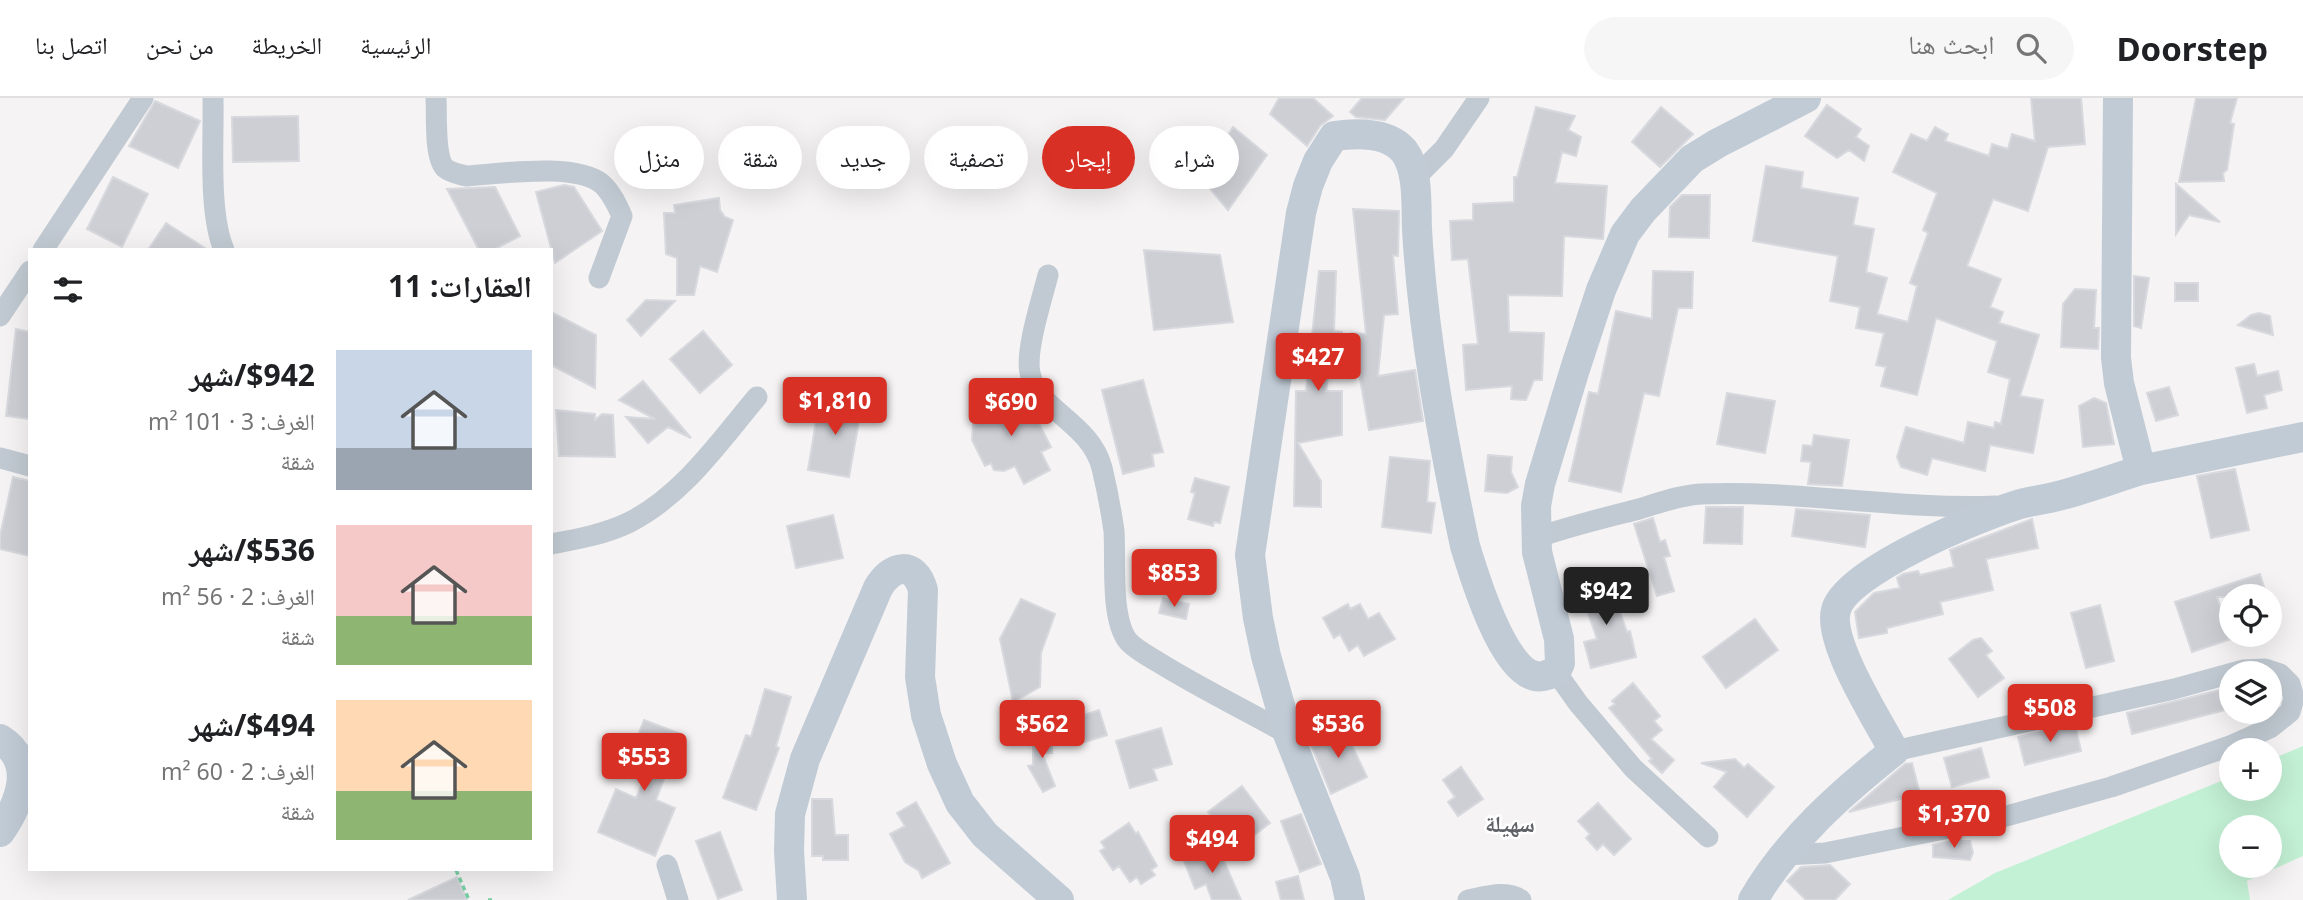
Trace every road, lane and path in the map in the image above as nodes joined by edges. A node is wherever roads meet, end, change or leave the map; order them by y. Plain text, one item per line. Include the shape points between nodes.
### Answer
1 (143, 98) edge
2 (213, 98) edge
3 (436, 98) edge
4 (1479, 98) edge
5 (1806, 98) edge
6 (2118, 98) edge
7 (1413, 180) junction
8 (44, 248) edge
9 (223, 248) edge
10 (28, 274) edge
11 (1048, 275) dead end
12 (599, 278) dead end
13 (0, 316) edge
14 (757, 397) dead end
15 (2303, 438) edge
16 (0, 458) edge
17 (28, 465) edge
18 (2141, 470) junction
19 (2018, 505) junction
20 (1536, 538) junction
21 (553, 544) edge
22 (1556, 672) junction
23 (2296, 685) edge
24 (1288, 734) junction
25 (0, 739) edge
26 (1894, 751) junction
27 (0, 832) edge
28 (1708, 837) dead end
29 (1784, 855) junction
30 (667, 865) dead end
31 (456, 871) edge
32 (795, 899) edge
33 (469, 900) edge
34 (678, 900) edge
35 (1059, 900) edge
36 (1350, 900) edge
37 (1468, 900) edge
38 (1521, 900) edge
39 (1752, 900) edge

1 - 8 street
2 - 9 street via 215,213
3 - 12 street via 439,158 453,173 568,171 602,184 622,216
4 - 7 street via 1444,149
5 - 20 street via 1692,159 1625,234 1601,290 1540,484
6 - 18 street via 2116,358
7 - 22 street via 1427,340 1468,556 1500,639 1514,660 1536,677
7 - 24 street via 1405,153 1397,144 1358,132 1334,136 1318,161 1301,213 1250,555 1260,631
10 - 13 street
11 - 24 street via 1029,370 1039,394 1088,439 1102,467 1114,531 1117,600 1124,634 1166,667
14 - 21 street via 686,481 655,507 628,523
15 - 18 street
16 - 17 street
18 - 19 street
19 - 20 street via 1961,508 1699,494
19 - 26 street via 1911,550 1847,590 1835,610 1841,651
20 - 22 street via 1559,639
22 - 28 street via 1633,768
23 - 26 street via 2265,669 2242,670
23 - 29 street via 2290,712 2270,728 2134,780 2003,817 1825,853
24 - 36 street
25 - 27 street via 22,766 21,794
26 - 29 street via 1822,812
29 - 39 street
30 - 34 street
31 - 33 path
32 - 35 street via 790,814 805,759 878,588 890,572 899,569 914,573 923,590 920,677 926,715 960,803 985,835
37 - 38 street via 1506,894

